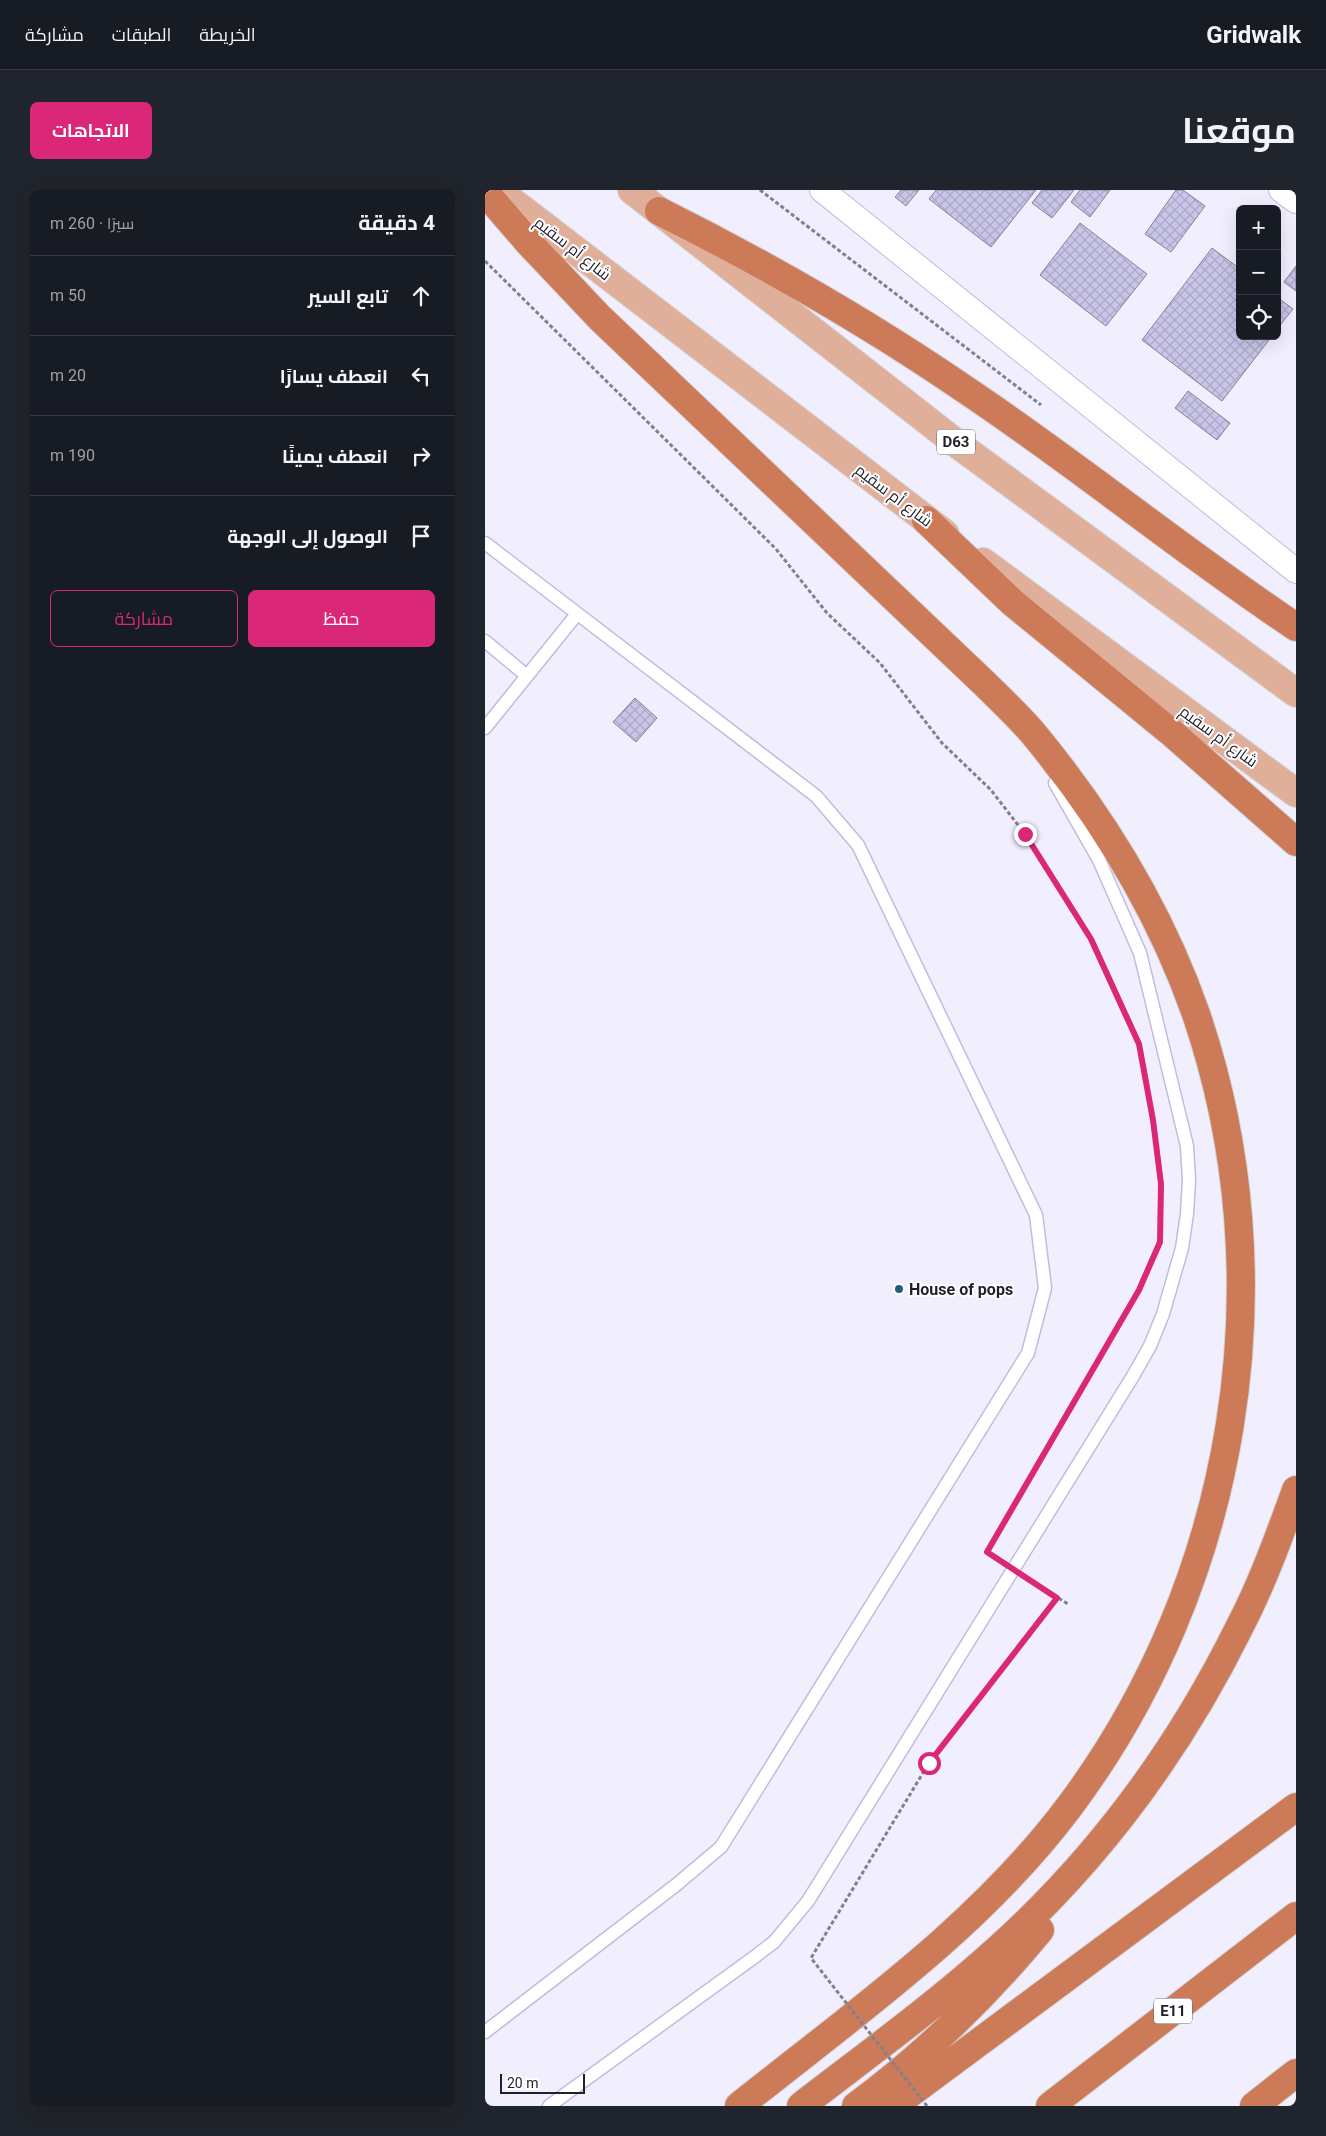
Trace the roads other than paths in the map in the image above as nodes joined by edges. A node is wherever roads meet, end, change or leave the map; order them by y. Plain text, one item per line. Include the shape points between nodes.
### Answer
1 (497, 190) edge
2 (632, 190) edge
3 (822, 190) edge
4 (1281, 190) edge
5 (485, 192) edge
6 (1296, 201) edge
7 (659, 211) junction
8 (927, 520) junction
9 (485, 543) edge
10 (1296, 571) edge
11 (577, 614) junction
12 (1296, 627) edge
13 (485, 642) edge
14 (527, 676) junction
15 (984, 683) junction
16 (1296, 693) edge
17 (485, 728) edge
18 (1296, 793) edge
19 (1296, 842) edge
20 (1296, 1490) edge
21 (1296, 1807) edge
22 (1103, 1840) junction
23 (1296, 1916) edge
24 (485, 2032) edge
25 (1296, 2073) edge
26 (549, 2106) edge
27 (739, 2106) edge
28 (801, 2106) edge
29 (856, 2106) edge
30 (893, 2106) edge
31 (1050, 2106) edge
32 (1253, 2106) edge

1 - 8 main road, شارع أم سقيم
2 - 7 main road, D63
3 - 10 street
4 - 6 street
5 - 15 highway via 600,318
7 - 12 highway via 789,279 907,350 1021,428
7 - 16 main road, D63 via 960,446
8 - 18 main road, شارع أم سقيم
8 - 19 highway via 1013,603 1153,717
9 - 11 lane
11 - 14 lane
11 - 24 lane via 815,796 858,846 1036,1215 1045,1288 1028,1354 721,1847
13 - 14 lane
14 - 17 lane
15 - 26 lane via 1063,794 1099,860 1140,953 1187,1146 1187,1214 1174,1282 1153,1338 1133,1376 824,1877 790,1924 753,1958
15 - 27 highway via 1039,741 1116,848 1173,956 1195,1013 1225,1126 1239,1235 1239,1346 1225,1456 1213,1510 1178,1614 1129,1714 1069,1807 997,1891 957,1930
20 - 22 highway via 1240,1627 1191,1716
21 - 30 highway
22 - 28 highway via 1046,1903 997,1950
22 - 29 highway via 1074,1885 1008,1969 971,2009
23 - 31 highway, E11
25 - 32 highway

